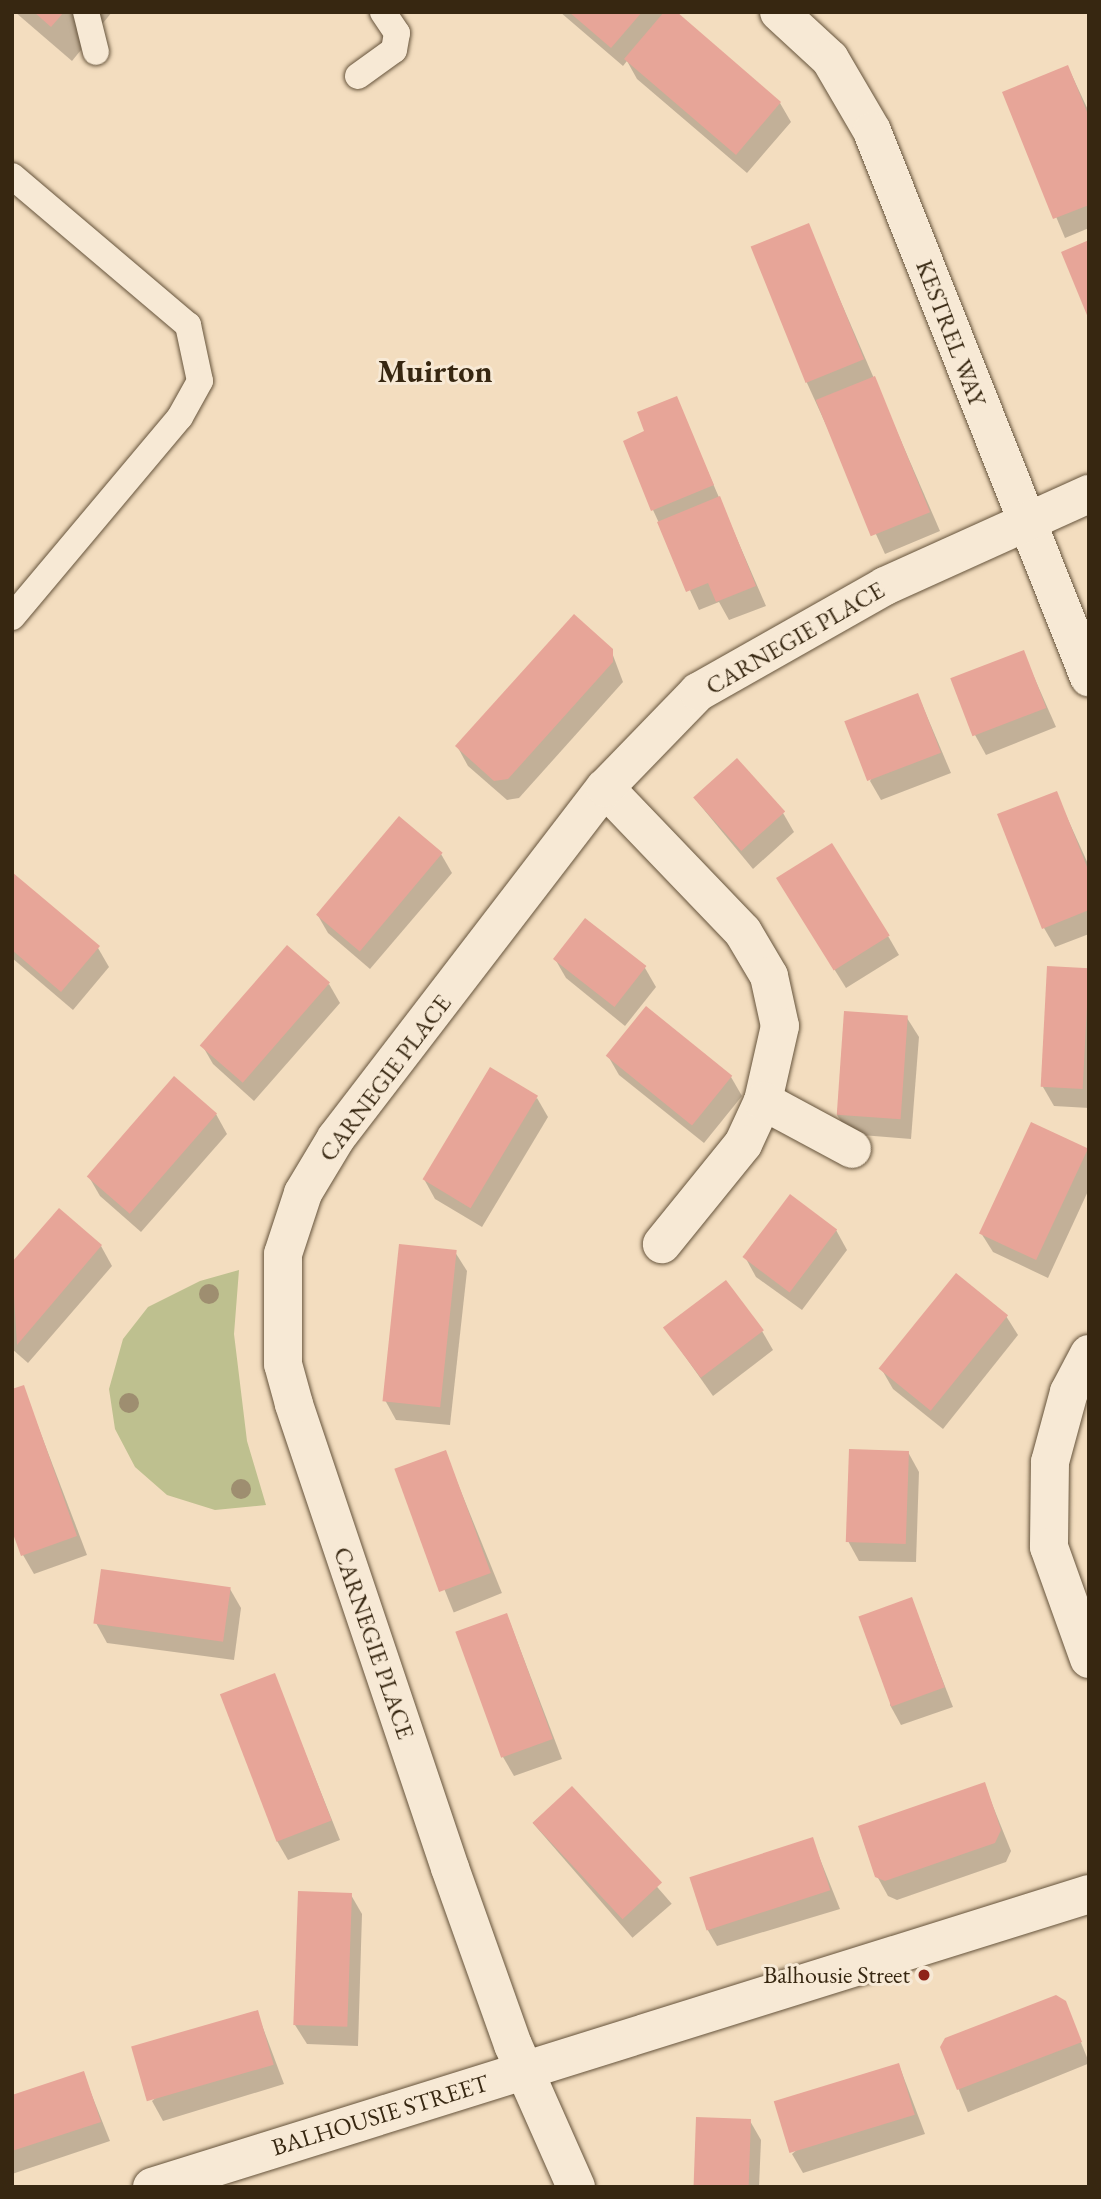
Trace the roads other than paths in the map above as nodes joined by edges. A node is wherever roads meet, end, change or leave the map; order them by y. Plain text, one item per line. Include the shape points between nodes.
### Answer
1 (86, 12) edge
2 (383, 12) edge
3 (779, 12) edge
4 (96, 52) dead end
5 (358, 76) dead end
6 (12, 176) edge
7 (1089, 494) edge
8 (1024, 522) junction
9 (12, 617) edge
10 (1089, 677) edge
11 (605, 788) junction
12 (763, 1101) junction
13 (852, 1149) dead end
14 (662, 1244) dead end
15 (1089, 1354) edge
16 (1089, 1660) edge
17 (1089, 1894) edge
18 (524, 2071) junction
19 (152, 2187) edge
20 (576, 2187) edge

1 - 4 lane
2 - 5 lane via 397,33 394,50
3 - 8 street, KESTREL WAY via 830,59 872,131
6 - 9 lane via 144,281 188,325 200,381 180,417
7 - 8 street, CARNEGIE PLACE
8 - 10 street, KESTREL WAY
8 - 11 street, CARNEGIE PLACE via 818,620 698,692
11 - 12 street via 743,932 769,976 780,1027
11 - 18 street, CARNEGIE PLACE via 336,1138 303,1193 283,1254 283,1364 294,1404
12 - 13 street
12 - 14 street via 743,1144
15 - 16 street via 1069,1392 1050,1462 1049,1547
17 - 18 street, BALHOUSIE STREET
18 - 19 street, BALHOUSIE STREET
18 - 20 street, CARNEGIE PLACE

